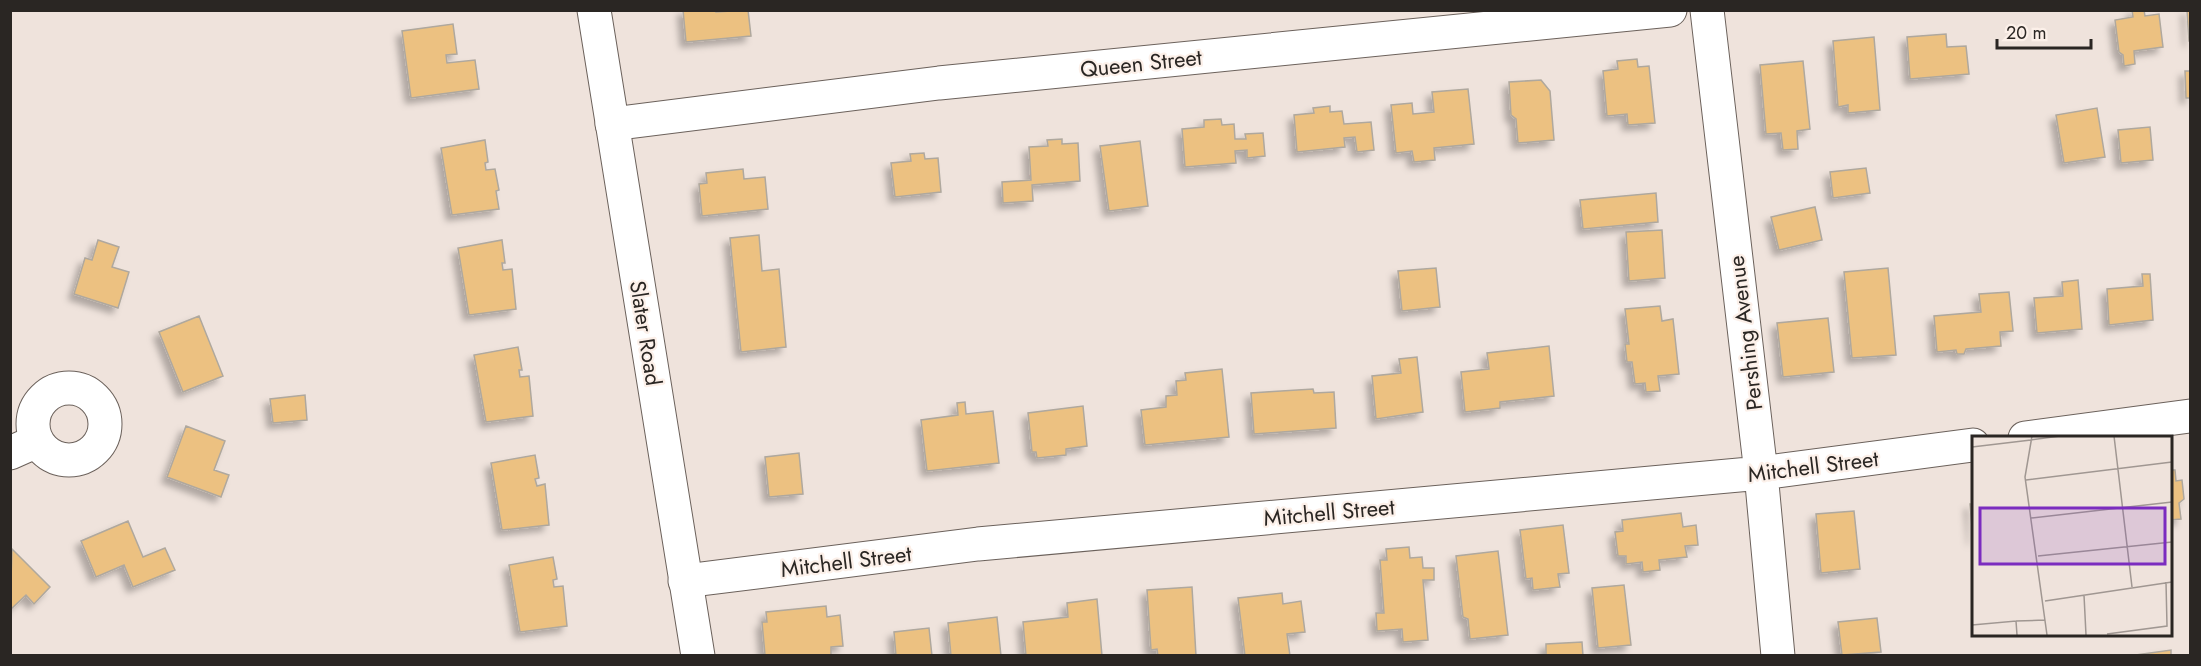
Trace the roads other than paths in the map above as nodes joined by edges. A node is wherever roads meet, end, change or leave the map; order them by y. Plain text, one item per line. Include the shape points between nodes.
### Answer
1 (594, 10) edge
2 (1670, 10) edge
3 (1707, 10) edge
4 (612, 124) junction
5 (2190, 416) edge
6 (2040, 436) edge
7 (1972, 445) edge
8 (1761, 473) junction
9 (686, 581) junction
10 (698, 656) edge
11 (1778, 656) edge

1 - 4 street, Slater Road
2 - 4 street, Queen Street via 939,83
3 - 8 street, Pershing Avenue
4 - 9 street, Slater Road
5 - 6 street
7 - 8 street, Mitchell Street
8 - 9 street, Mitchell Street via 978,544
8 - 11 street, Pershing Avenue
9 - 10 street, Slater Road

